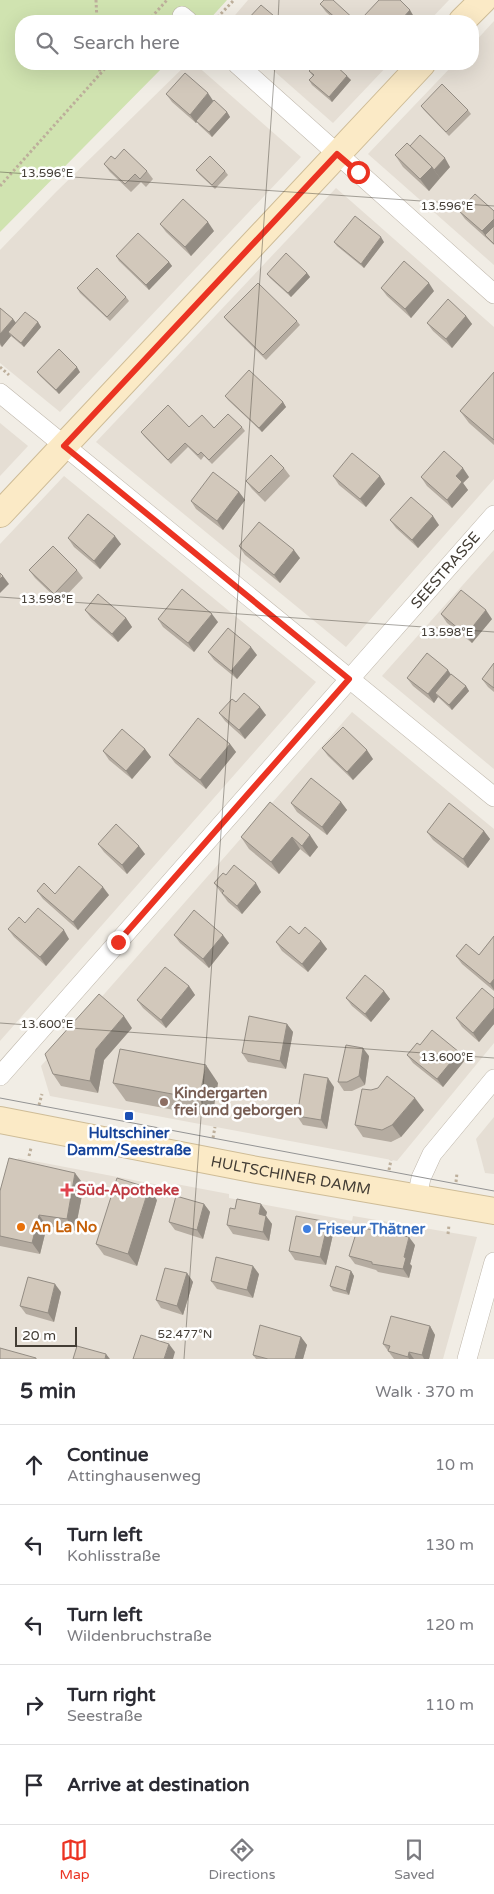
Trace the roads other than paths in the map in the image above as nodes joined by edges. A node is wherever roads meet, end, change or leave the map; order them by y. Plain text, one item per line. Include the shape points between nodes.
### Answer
1 (483, 0) edge
2 (468, 15) edge
3 (244, 70) edge
4 (416, 70) edge
5 (337, 154) junction
6 (494, 294) edge
7 (0, 393) edge
8 (64, 446) junction
9 (0, 514) edge
10 (494, 515) edge
11 (349, 679) junction
12 (494, 797) edge
13 (0, 1076) edge
14 (494, 1079) edge
15 (0, 1121) edge
16 (417, 1198) junction
17 (494, 1211) edge
18 (494, 1262) edge
19 (467, 1359) edge

1 - 2 street
3 - 5 street
4 - 5 street
5 - 6 street
5 - 8 street
7 - 8 street
8 - 9 street
8 - 11 street
10 - 11 street, SEESTRASSE
11 - 12 street
11 - 13 street, SEESTRASSE
14 - 16 street via 432,1154 421,1178
15 - 16 street, HULTSCHINER DAMM
16 - 17 street, HULTSCHINER DAMM
18 - 19 street

